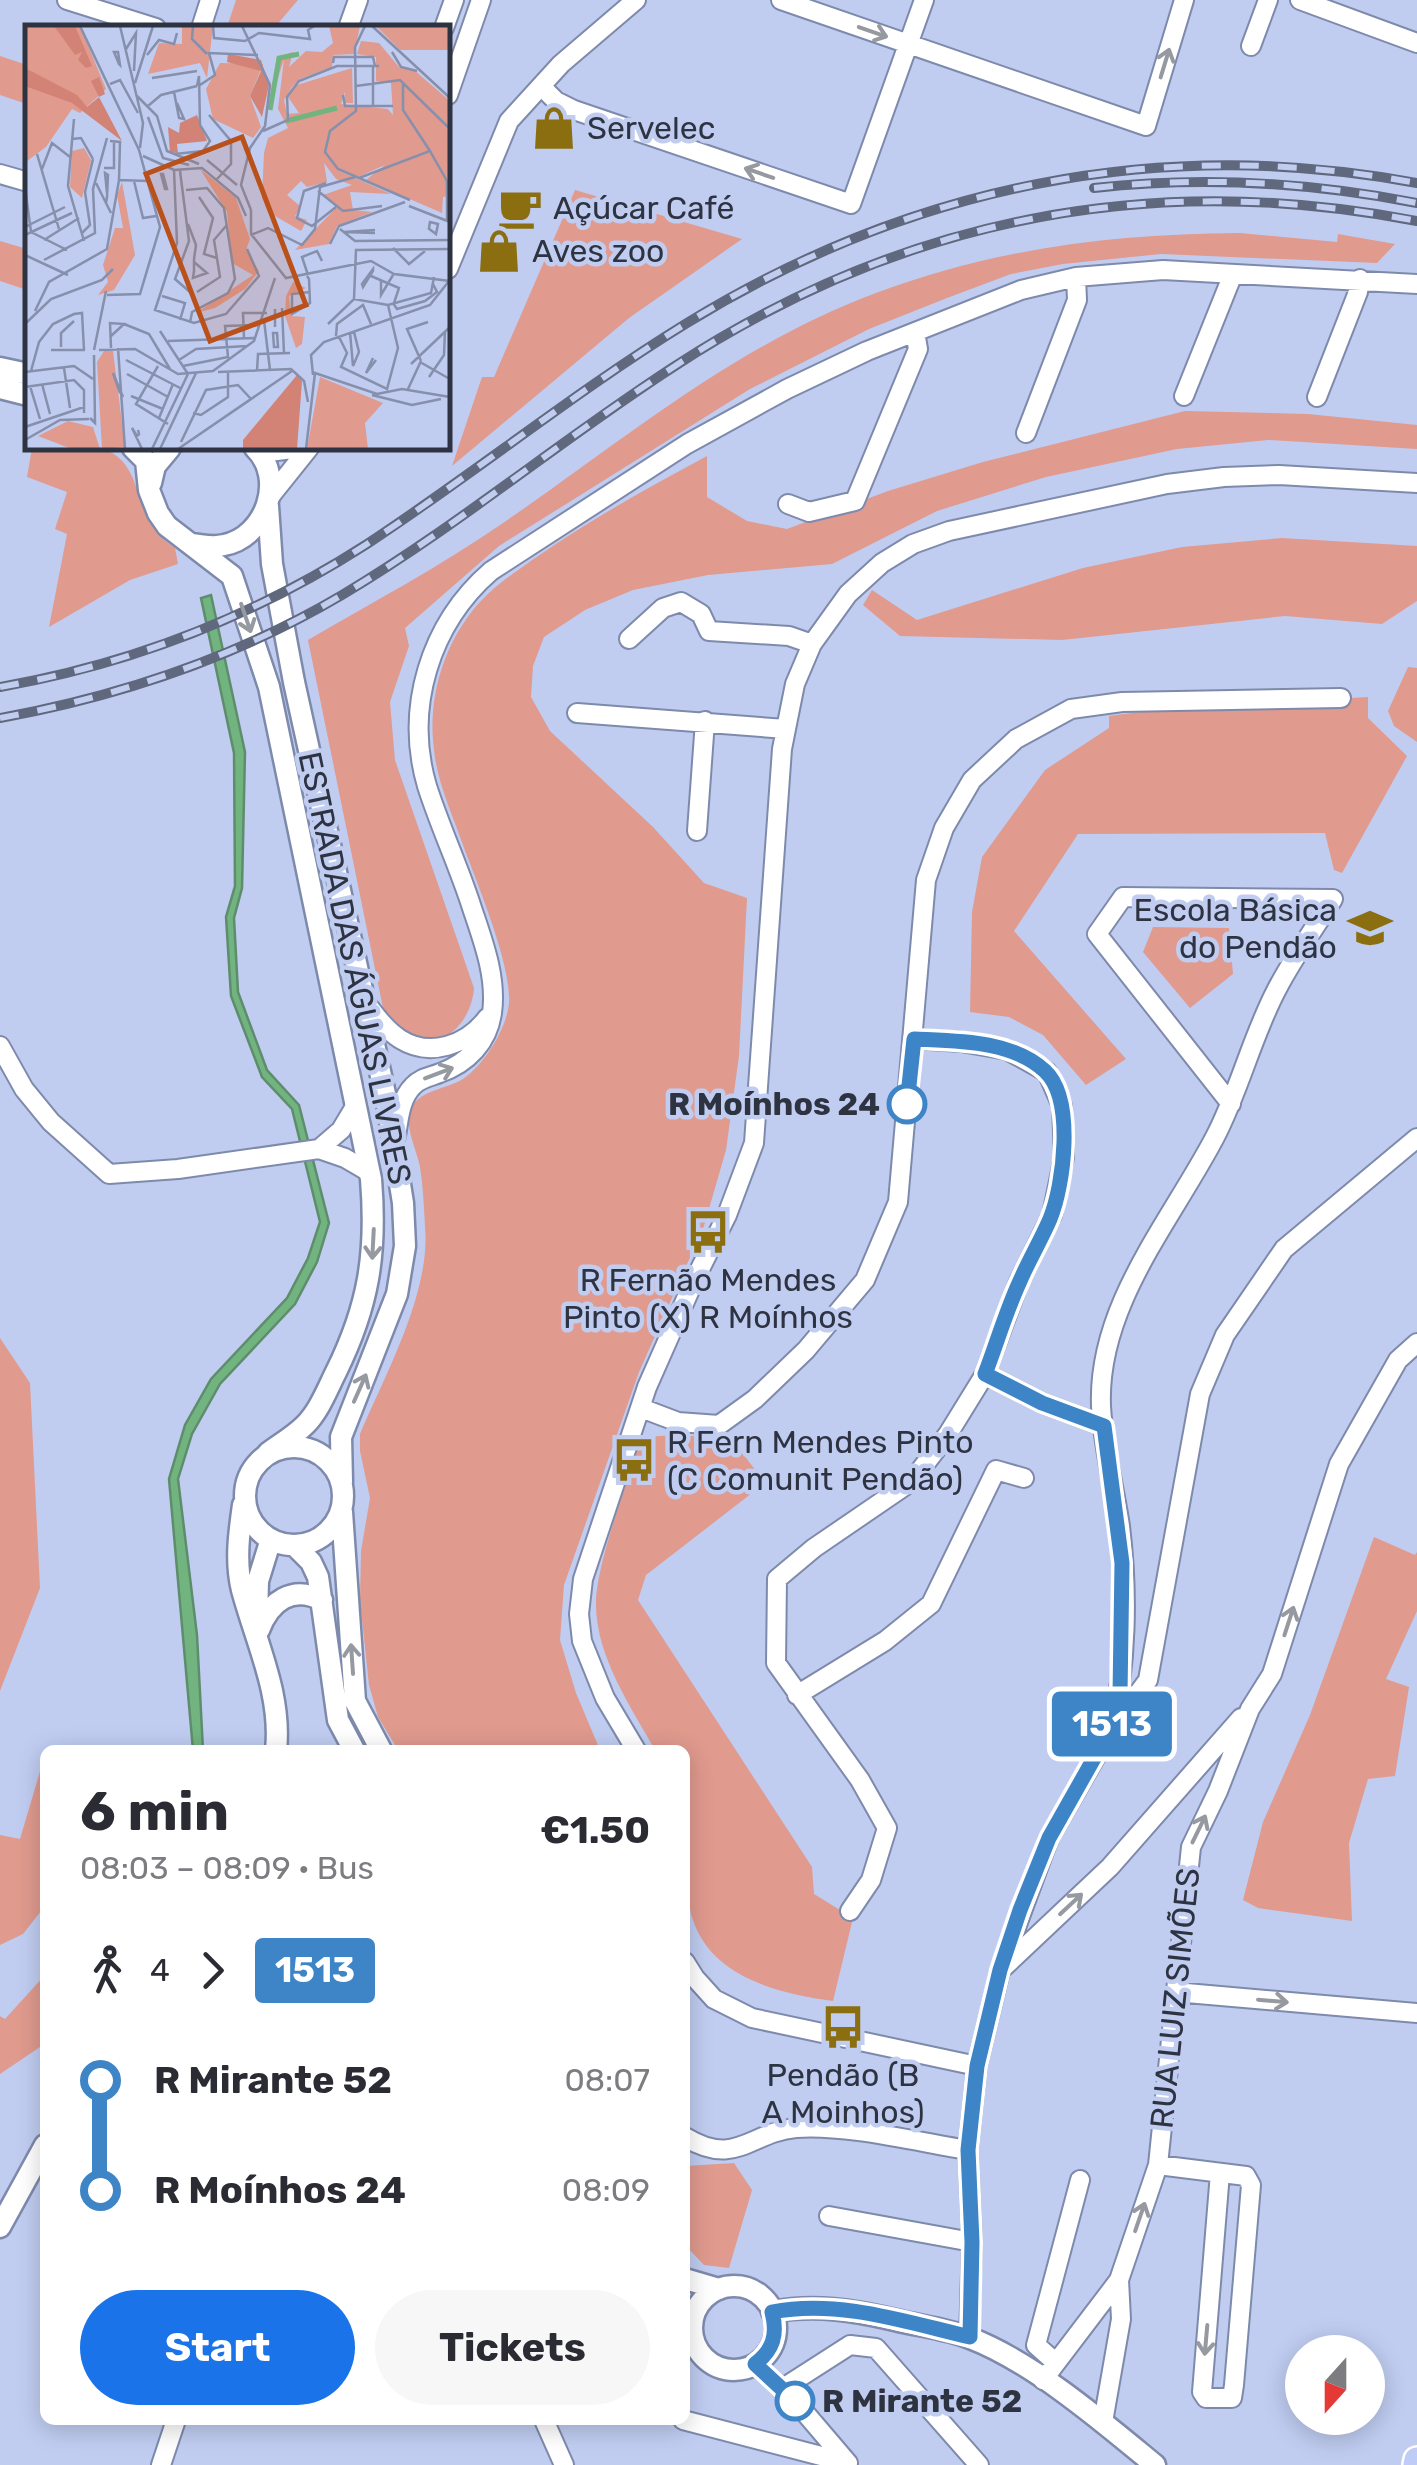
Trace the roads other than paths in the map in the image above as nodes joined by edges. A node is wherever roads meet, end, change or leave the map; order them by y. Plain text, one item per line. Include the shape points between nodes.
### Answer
1 (67, 0) edge
2 (210, 0) edge
3 (358, 0) edge
4 (454, 0) edge
5 (481, 0) edge
6 (781, 0) edge
7 (924, 0) edge
8 (1184, 0) edge
9 (1268, 0) edge
10 (1300, 0) edge
11 (626, 4) edge
12 (146, 25) edge
13 (202, 25) edge
14 (349, 25) edge
15 (445, 25) edge
16 (1417, 43) edge
17 (908, 44) junction
18 (1251, 46) dead end
19 (540, 86) junction
20 (450, 89) edge
21 (0, 174) edge
22 (25, 181) edge
23 (450, 263) edge
24 (1233, 274) junction
25 (1076, 278) junction
26 (1360, 279) junction
27 (1417, 284) edge
28 (915, 332) junction
29 (0, 368) edge
30 (25, 373) edge
31 (0, 388) edge
32 (25, 394) edge
33 (1184, 396) dead end
34 (1318, 396) dead end
35 (1026, 433) dead end
36 (135, 450) edge
37 (168, 450) edge
38 (258, 450) edge
39 (307, 450) edge
40 (1417, 483) edge
41 (149, 490) junction
42 (268, 502) junction
43 (788, 504) dead end
44 (190, 543) junction
45 (629, 639) dead end
46 (812, 644) junction
47 (1341, 698) dead end
48 (577, 712) dead end
49 (705, 721) junction
50 (786, 729) junction
51 (698, 831) dead end
52 (364, 1001) junction
53 (492, 1010) junction
54 (914, 1039) junction
55 (0, 1046) edge
56 (1231, 1104) junction
57 (356, 1106) junction
58 (1417, 1138) edge
59 (394, 1141) junction
60 (319, 1149) junction
61 (369, 1172) junction
62 (1417, 1343) edge
63 (985, 1374) junction
64 (641, 1408) junction
65 (1104, 1426) junction
66 (268, 1453) junction
67 (1024, 1478) dead end
68 (342, 1482) junction
69 (245, 1493) junction
70 (342, 1512) junction
71 (271, 1539) junction
72 (294, 1545) junction
73 (322, 1600) junction
74 (257, 1634) junction
75 (797, 1695) junction
76 (1250, 1709) junction
77 (1110, 1730) junction
78 (276, 1745) edge
79 (351, 1745) edge
80 (378, 1745) edge
81 (633, 1745) edge
82 (850, 1912) dead end
83 (1000, 1970) junction
84 (690, 1971) edge
85 (1176, 1992) junction
86 (1417, 2013) edge
87 (977, 2066) junction
88 (690, 2140) edge
89 (968, 2150) junction
90 (40, 2154) edge
91 (1158, 2165) junction
92 (1220, 2173) junction
93 (1080, 2180) dead end
94 (829, 2216) dead end
95 (0, 2226) edge
96 (972, 2242) junction
97 (690, 2280) edge
98 (1118, 2280) junction
99 (719, 2289) junction
100 (1100, 2305) junction
101 (772, 2312) junction
102 (1121, 2319) junction
103 (690, 2322) edge
104 (690, 2330) edge
105 (970, 2337) junction
106 (755, 2364) junction
107 (1049, 2371) junction
108 (783, 2388) junction
109 (690, 2422) edge
110 (1103, 2422) junction
111 (174, 2425) edge
112 (546, 2425) edge
113 (849, 2464) edge
114 (161, 2465) edge
115 (564, 2465) edge
116 (979, 2465) edge
117 (1155, 2465) edge

1 - 12 street
2 - 13 street
3 - 14 street
4 - 15 street
5 - 20 street
6 -> 17 street
7 - 17 street
17 -> 8 street via 1146,126
9 - 18 street
10 - 16 street
11 - 19 street
17 -> 19 street via 851,204 574,110
19 - 23 street via 509,122
21 - 22 street
24 - 25 street via 1163,270
24 - 26 street
24 - 33 street
25 - 28 street via 1022,290
25 - 35 street via 1077,300
26 - 27 street
26 - 34 street
28 - 43 street via 918,349 855,501 808,512
28 - 53 street via 787,389 688,444 491,571 446,623 420,697 422,764 482,936
29 - 30 street
31 - 32 street
36 - 41 street, ESTRADA DAS ÁGUAS LIVRES via 146,461
37 - 41 street via 155,466
38 - 42 street, ESTRADA DAS ÁGUAS LIVRES via 270,480
39 - 42 street
40 - 46 street via 1224,477 949,531 912,544 874,569
41 - 44 street, ESTRADA DAS ÁGUAS LIVRES via 167,526
42 - 44 street via 253,529 228,545
42 - 52 street, ESTRADA DAS ÁGUAS LIVRES via 294,682
44 -> 57 street, ESTRADA DAS ÁGUAS LIVRES via 232,576 268,687
45 - 46 street via 663,608 681,602 701,614 709,631 789,636
46 - 50 street
47 - 54 street via 1122,702 1071,709 1016,739 972,780 944,828 926,880
48 - 49 street
49 - 50 street
49 - 51 street
50 - 64 street via 754,1143
52 - 53 street via 397,1038 428,1049 461,1042
52 - 59 street, ESTRADA DAS ÁGUAS LIVRES
59 -> 53 street via 415,1083 472,1054
54 - 63 street via 1008,1050 1047,1072 1062,1106 1064,1157 1052,1215
54 - 64 street via 898,1202 866,1280 806,1350 719,1425 678,1422
55 - 60 street via 51,1122 109,1174
56 - 56 street via 1276,990 1333,899 1123,897 1096,934
56 - 65 street via 1120,1304 1100,1404
57 - 60 street
57 - 61 street, ESTRADA DAS ÁGUAS LIVRES
58 - 77 street via 1284,1249 1226,1335 1200,1394 1148,1680
68 -> 59 street, ESTRADA DAS ÁGUAS LIVRES via 341,1437 402,1268 403,1203
60 - 61 street
61 -> 66 street, ESTRADA DAS ÁGUAS LIVRES via 374,1240 356,1327 316,1412
76 -> 62 street, RUA LUIZ SIMÕES via 1272,1674 1339,1464 1398,1360
63 - 65 street
63 - 75 street via 912,1481 776,1580 776,1664
64 - 81 street via 589,1558 579,1614 595,1676
65 - 77 street via 1124,1597 1120,1694
66 - 68 street via 312,1449
66 - 69 street
67 - 75 street via 996,1470 931,1604 885,1642
68 - 70 street
69 - 71 street via 251,1520
69 - 74 street via 237,1546
70 - 72 street via 323,1536
80 -> 70 street via 355,1701
71 - 72 street
71 - 74 street via 258,1581
72 - 73 street via 311,1562
73 - 74 street via 309,1593 277,1600
73 - 79 street via 338,1720
74 - 78 street via 274,1704
75 - 82 street via 887,1828 871,1880
83 -> 76 street via 1110,1867
85 -> 76 street, RUA LUIZ SIMÕES via 1190,1847
77 - 83 street via 1049,1838
83 - 87 street
84 - 87 street via 714,1998 752,2018
85 -> 86 street
85 - 91 street, RUA LUIZ SIMÕES
87 - 89 street
88 - 89 street via 728,2150 791,2128 819,2128
89 - 96 street
90 - 95 street
91 - 92 street
98 -> 91 street, RUA LUIZ SIMÕES
92 -> 92 street via 1202,2392 1223,2400 1232,2398 1234,2385 1251,2185 1246,2176
93 - 107 street via 1036,2345
94 - 96 street
96 - 105 street
97 - 99 street
98 - 100 street, RUA LUIZ SIMÕES
98 - 102 street, RUA LUIZ SIMÕES
99 - 101 street via 745,2288
99 - 103 street
100 - 102 street
100 - 107 street, RUA LUIZ SIMÕES
101 - 105 street via 820,2307
101 - 106 street via 775,2336
102 - 110 street, RUA LUIZ SIMÕES
104 - 106 street via 703,2358 715,2366
105 - 107 street
106 - 108 street
107 - 110 street
108 - 113 street
108 - 116 street via 850,2345 876,2348
109 - 113 street
110 - 117 street
111 - 114 street
112 - 115 street

